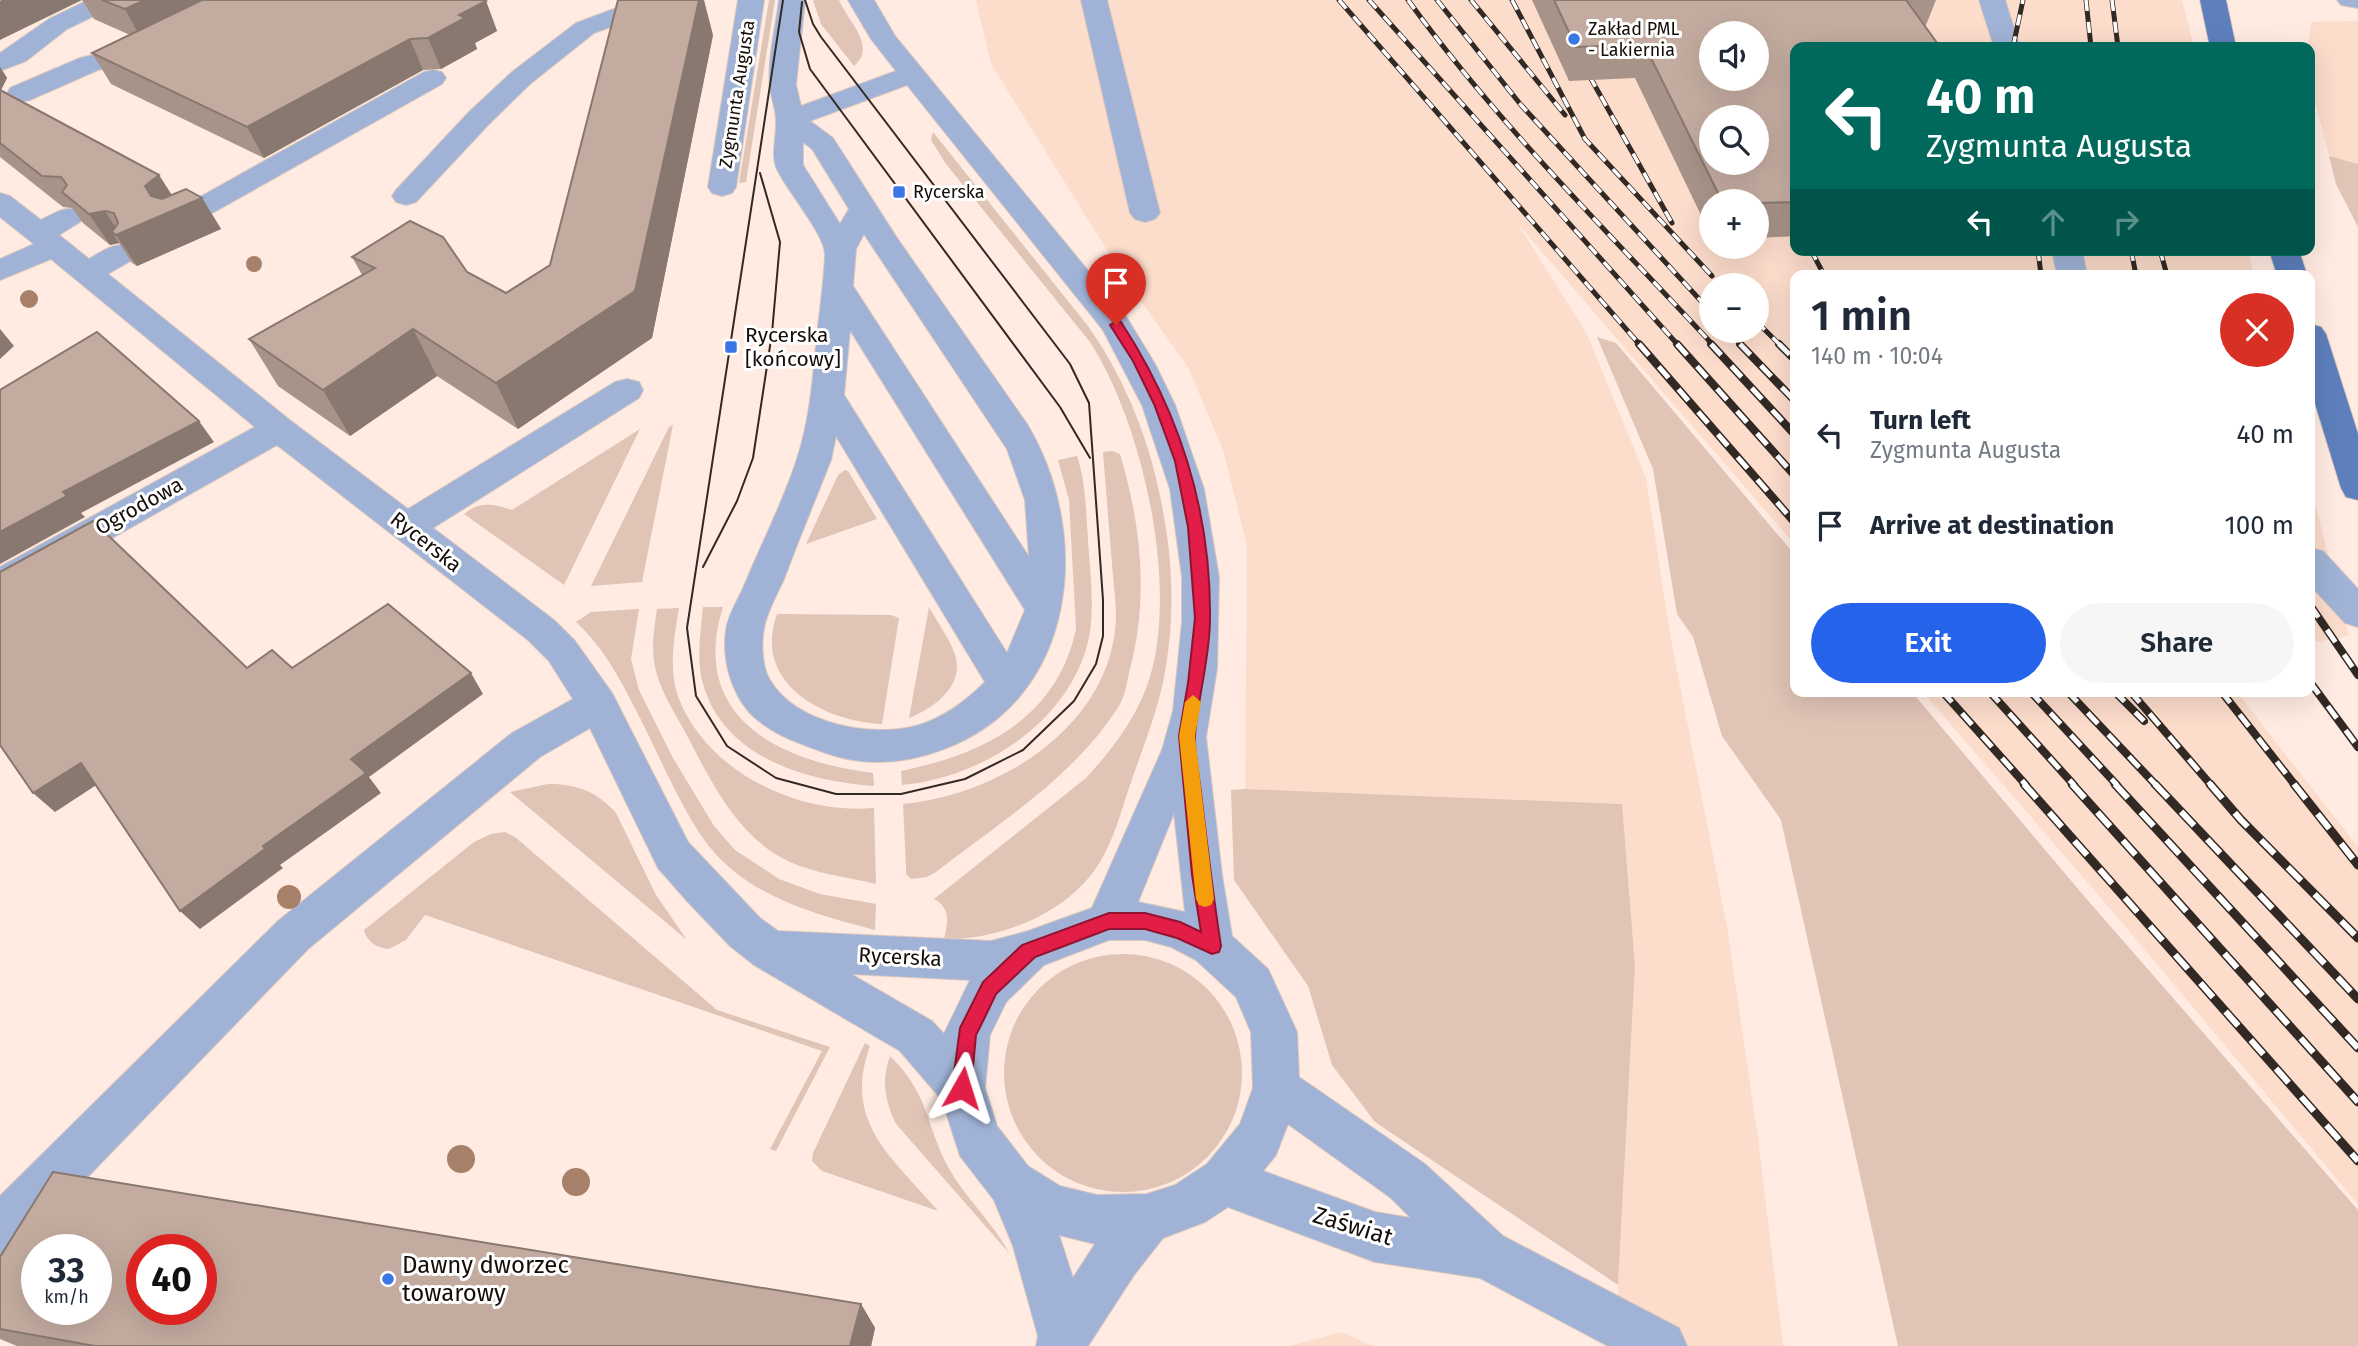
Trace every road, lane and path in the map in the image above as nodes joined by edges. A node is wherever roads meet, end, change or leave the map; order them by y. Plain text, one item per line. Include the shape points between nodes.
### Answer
1 (108, 0) edge
2 (662, 0) edge
3 (751, 0) edge
4 (792, 0) edge
5 (861, 0) edge
6 (1094, 0) edge
7 (1992, 0) edge
8 (2213, 0) edge
9 (2350, 0) edge
10 (2358, 1) edge
11 (169, 41) edge
12 (2005, 42) edge
13 (2222, 42) edge
14 (0, 63) edge
15 (912, 74) junction
16 (433, 78) dead end
17 (20, 94) dead end
18 (790, 118) junction
19 (722, 187) dead end
20 (407, 196) dead end
21 (0, 202) edge
22 (863, 210) junction
23 (1145, 214) dead end
24 (70, 216) edge
25 (181, 219) edge
26 (46, 241) junction
27 (841, 249) junction
28 (121, 253) edge
29 (0, 271) edge
30 (86, 274) junction
31 (838, 287) junction
32 (2315, 350) edge
33 (627, 390) dead end
34 (828, 395) junction
35 (279, 429) junction
36 (2358, 488) edge
37 (407, 527) junction
38 (2315, 566) edge
39 (0, 584) edge
40 (1044, 610) junction
41 (2358, 612) edge
42 (1007, 685) junction
43 (598, 704) junction
44 (1187, 736) junction
45 (1109, 921) junction
46 (1212, 946) junction
47 (770, 951) junction
48 (1028, 951) junction
49 (962, 1088) junction
50 (1276, 1088) junction
51 (1224, 1181) junction
52 (1011, 1183) junction
53 (1147, 1219) junction
54 (0, 1231) edge
55 (1485, 1254) junction
56 (1063, 1341) edge
57 (1661, 1346) edge

1 - 14 street via 58,24
2 - 20 street via 585,28 521,78
3 - 19 street, Zygmunta Augusta
4 - 18 street via 783,69
5 - 15 street
6 - 23 street
7 - 12 street
8 - 13 main road
9 - 10 street
11 - 17 street via 89,64
15 - 18 street
15 - 44 street via 1116,325 1161,404 1182,461 1201,573 1200,650
16 - 25 street
18 - 22 street via 823,144
18 - 27 street via 789,165
21 - 26 street, Rycerska
22 - 27 street
22 - 40 street via 1030,458 1045,506
24 - 26 street
26 - 29 street
26 - 30 street, Rycerska
27 - 31 street
28 - 30 street
30 - 35 street, Rycerska
31 - 34 street
31 - 40 street
32 - 36 main road
33 - 37 street
34 - 42 street
34 - 42 street via 814,460 746,628 748,678 760,697 790,722 824,739 869,748 926,742 951,731 981,711
35 - 37 street, Rycerska
35 - 39 street, Ogrodowa
37 - 43 street, Rycerska via 541,630 562,651
38 - 41 street
40 - 42 street
43 - 47 street, Rycerska via 673,855 745,932
43 - 54 street via 526,745 293,935
44 - 45 street
44 - 46 street
45 - 46 street via 1145,921 1180,930
45 - 48 street, Rycerska
46 - 50 street via 1252,984 1274,1032
47 - 48 street, Rycerska via 991,961
47 - 49 street, Rycerska via 916,1036
48 - 49 street via 990,988 978,1011 967,1034
49 - 52 street via 977,1139
50 - 51 street via 1259,1138
50 - 55 street, Zaświat via 1408,1181
51 - 53 street via 1188,1205
51 - 55 street, Zaświat via 1375,1237
52 - 53 street via 1050,1208 1097,1220
52 - 56 street via 1038,1245
53 - 56 street via 1115,1257
55 - 57 street, Zaświat

